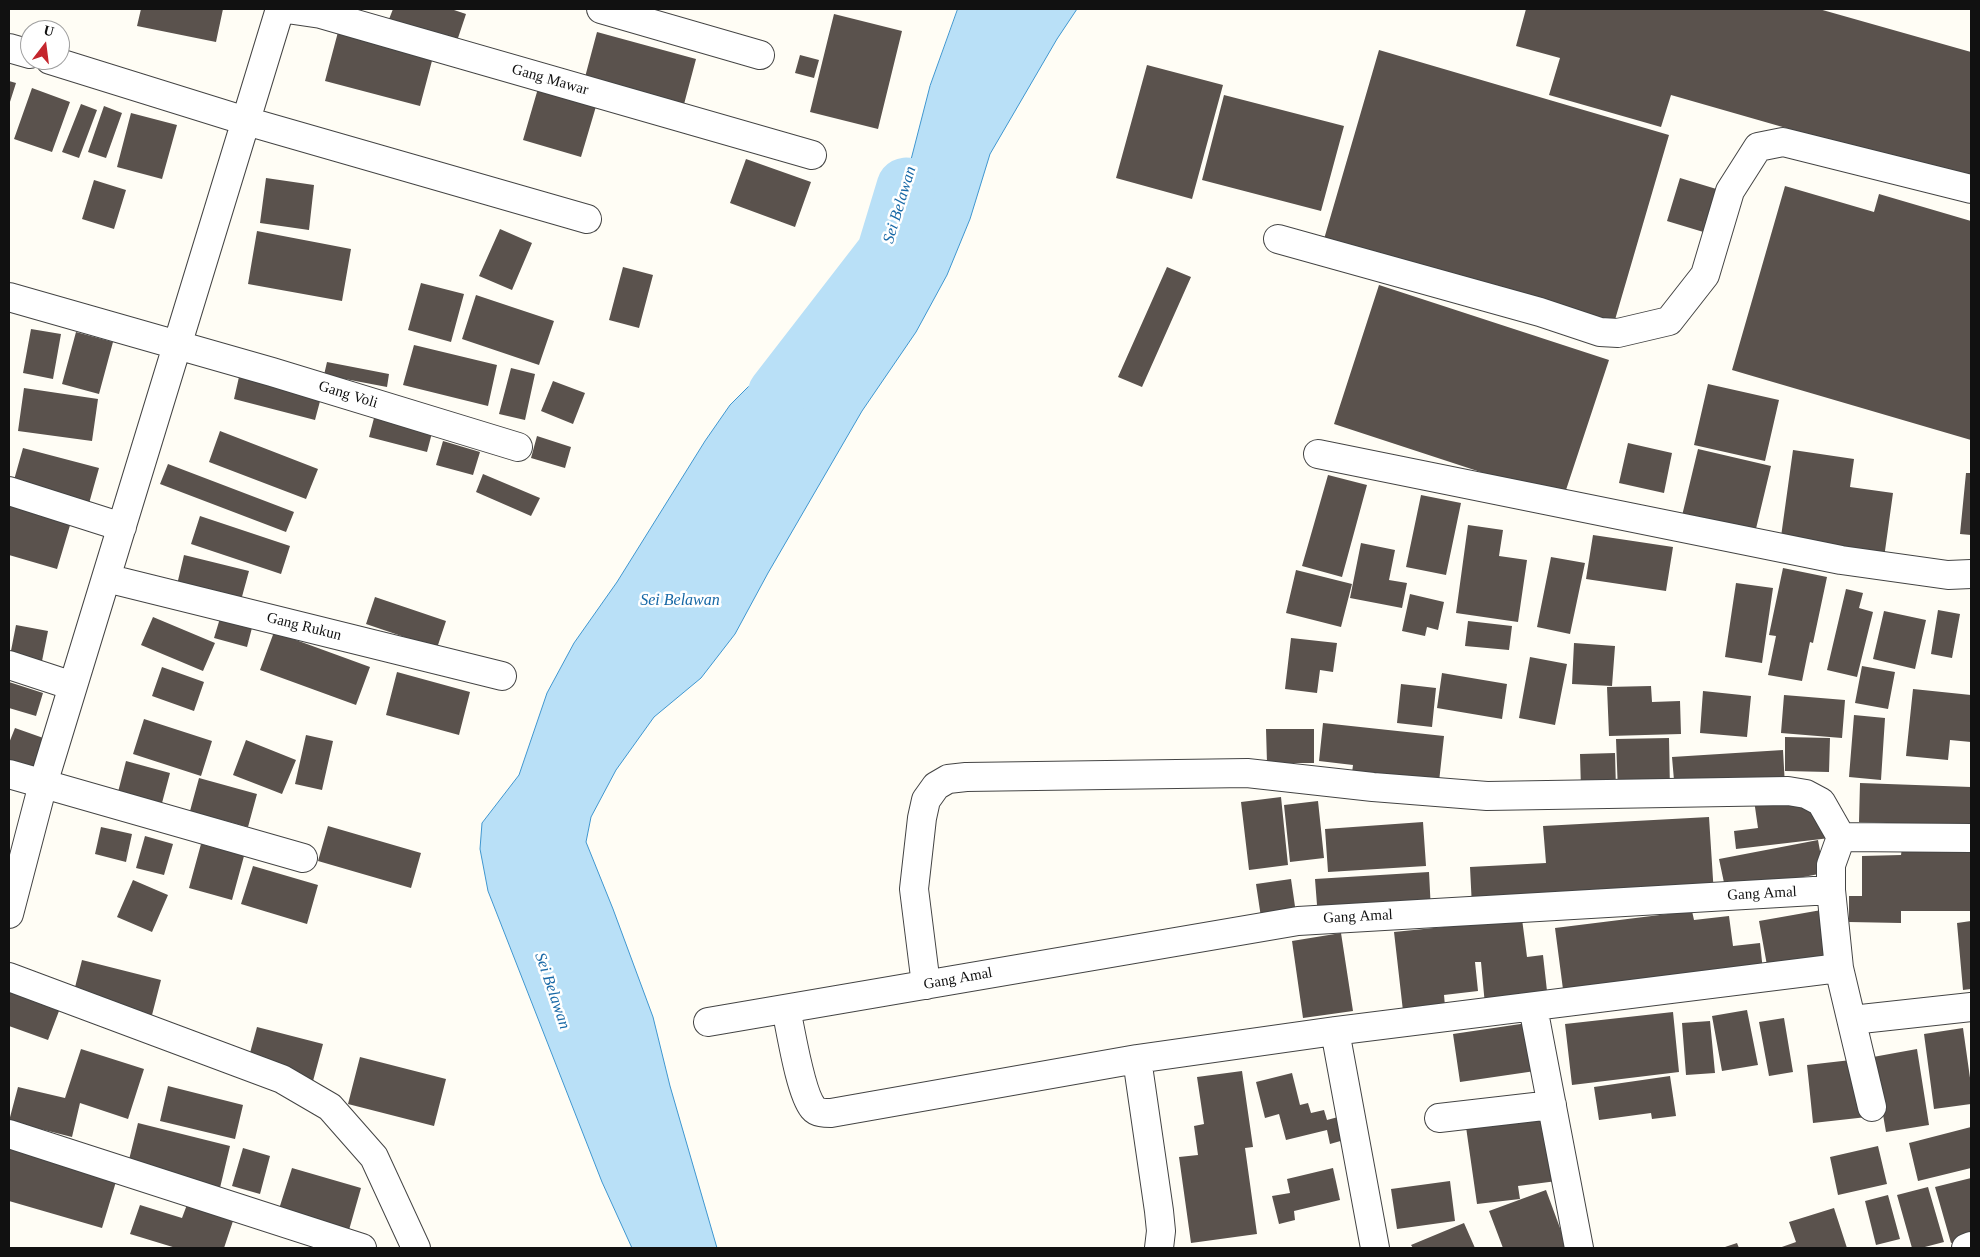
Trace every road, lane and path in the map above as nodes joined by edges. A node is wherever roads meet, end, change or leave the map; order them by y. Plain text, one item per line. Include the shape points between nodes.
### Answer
1 (280, 9) edge
2 (287, 9) edge
3 (601, 9) edge
4 (760, 56) dead end
5 (70, 66) edge
6 (246, 121) junction
7 (812, 155) dead end
8 (1971, 189) edge
9 (586, 219) dead end
10 (1278, 239) dead end
11 (9, 297) edge
12 (178, 344) junction
13 (518, 447) dead end
14 (1318, 454) dead end
15 (9, 491) edge
16 (122, 527) junction
17 (1971, 574) edge
18 (106, 578) junction
19 (9, 665) edge
20 (502, 676) dead end
21 (73, 686) junction
22 (9, 774) edge
23 (43, 784) junction
24 (1841, 837) junction
25 (1971, 838) edge
26 (303, 858) dead end
27 (1831, 890) junction
28 (9, 914) edge
29 (1839, 968) junction
30 (9, 977) edge
31 (926, 985) junction
32 (1533, 1007) junction
33 (1971, 1007) edge
34 (786, 1008) junction
35 (1852, 1020) junction
36 (708, 1022) dead end
37 (1335, 1030) junction
38 (1137, 1059) junction
39 (1552, 1105) junction
40 (1872, 1107) dead end
41 (1439, 1118) dead end
42 (9, 1134) edge
43 (1971, 1246) edge
44 (362, 1248) edge
45 (416, 1248) edge
46 (1159, 1248) edge
47 (1375, 1248) edge
48 (1579, 1248) edge
49 (1966, 1248) edge

1 - 6 street
2 - 7 street, Gang Mawar via 320,14
3 - 4 street
5 - 6 street
6 - 9 street
6 - 12 street
8 - 10 street via 1783,142 1758,147 1730,191 1705,274 1668,321 1618,333 1600,332 1540,312
11 - 12 street, Gang Voli
12 - 13 street, Gang Voli
12 - 16 street
14 - 17 street via 1841,560 1948,575
15 - 16 street
16 - 18 street
18 - 20 street, Gang Rukun
18 - 21 street
19 - 21 street
21 - 23 street
22 - 23 street
23 - 26 street
23 - 28 street
24 - 25 street
24 - 27 street via 1831,865
24 - 31 street via 1821,802 1806,794 1788,792 1487,796 1247,773 948,779 936,786 926,800 914,888
27 - 29 street
27 - 31 street, Gang Amal via 1298,921
29 - 32 street
29 - 35 street
30 - 45 street via 282,1079 330,1107 374,1157
31 - 34 street, Gang Amal
32 - 37 street
32 - 39 street
33 - 35 street
34 - 36 street, Gang Amal
34 - 38 street via 801,1078 813,1108 824,1114
35 - 40 street
37 - 38 street
37 - 47 street
38 - 46 street via 1159,1211
39 - 41 street
39 - 48 street
42 - 44 street
43 - 49 street

